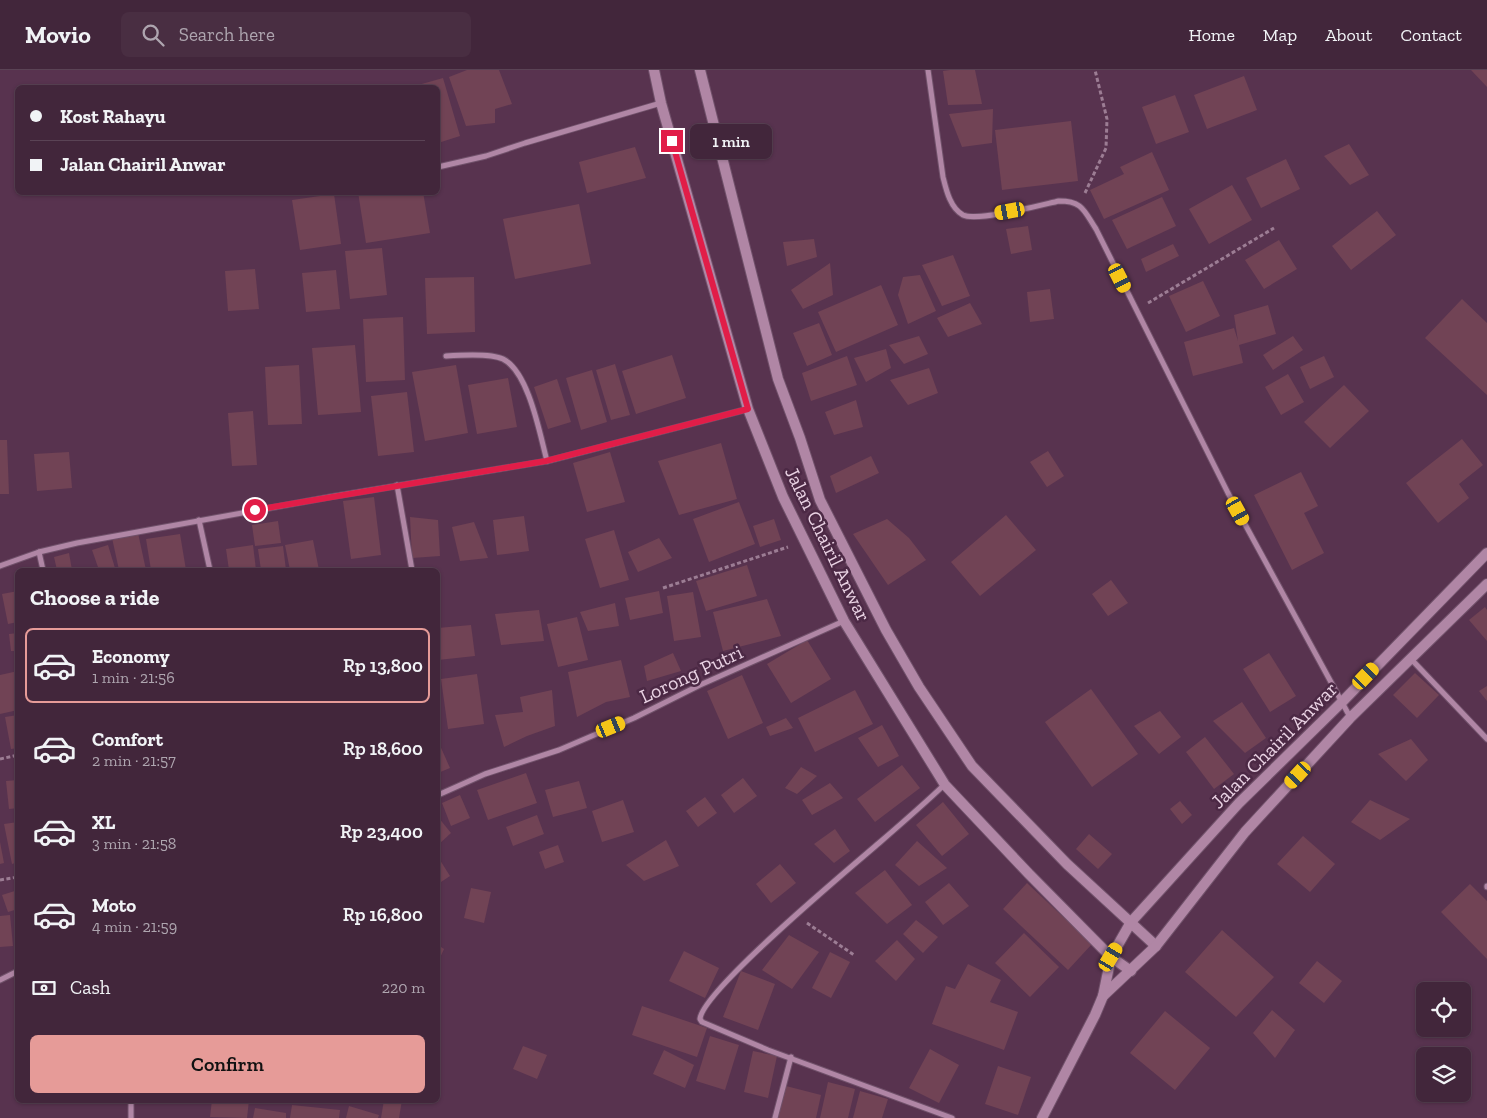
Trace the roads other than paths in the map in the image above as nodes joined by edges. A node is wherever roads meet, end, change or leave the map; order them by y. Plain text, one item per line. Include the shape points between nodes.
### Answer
1 (654, 70) edge
2 (700, 70) edge
3 (928, 70) edge
4 (661, 103) junction
5 (440, 167) edge
6 (446, 356) dead end
7 (748, 409) junction
8 (546, 461) junction
9 (397, 485) junction
10 (199, 520) junction
11 (39, 552) junction
12 (1487, 553) edge
13 (0, 566) edge
14 (43, 568) edge
15 (210, 568) edge
16 (412, 568) edge
17 (1487, 584) edge
18 (844, 621) junction
19 (1411, 659) junction
20 (1342, 702) junction
21 (1350, 718) junction
22 (1487, 738) edge
23 (945, 785) junction
24 (440, 794) edge
25 (1132, 922) junction
26 (1156, 946) junction
27 (1111, 957) junction
28 (1131, 971) junction
29 (15, 972) edge
30 (0, 980) edge
31 (1103, 996) junction
32 (791, 1057) junction
33 (131, 1103) edge
34 (131, 1118) edge
35 (774, 1118) edge
36 (952, 1118) edge
37 (1042, 1118) edge

1 - 4 main road, Jalan Chairil Anwar
2 - 25 main road, Jalan Chairil Anwar via 778,379 820,500 846,553 919,687 972,766 1067,864
3 - 20 street via 943,177 953,204 963,215 979,217 1071,201 1079,205 1096,230 1228,493
4 - 5 street via 486,156
4 - 7 main road, Jalan Chairil Anwar
6 - 8 street via 503,359 515,369 528,395
7 - 8 street
7 - 18 main road, Jalan Chairil Anwar via 783,497
8 - 9 street
9 - 10 street
9 - 16 street
10 - 11 street
10 - 15 street
11 - 13 street
11 - 14 street
12 - 20 main road, Jalan Chairil Anwar
17 - 19 main road, Jalan Chairil Anwar
18 - 23 main road, Jalan Chairil Anwar
18 - 24 street, Lorong Putri via 634,718
19 - 21 main road, Jalan Chairil Anwar
19 - 22 street
20 - 21 street
20 - 25 main road, Jalan Chairil Anwar via 1239,803
21 - 26 main road, Jalan Chairil Anwar via 1245,832
23 - 27 main road, Jalan Chairil Anwar
23 - 32 street via 754,953 700,1014 702,1022
25 - 26 main road, Jalan Chairil Anwar
25 - 27 main road, Jalan Chairil Anwar
26 - 28 main road, Jalan Chairil Anwar
27 - 28 main road, Jalan Chairil Anwar
27 - 31 main road, Jalan Chairil Anwar
28 - 31 main road, Jalan Chairil Anwar
29 - 30 street
31 - 37 main road
32 - 35 street
32 - 36 street
33 - 34 street

